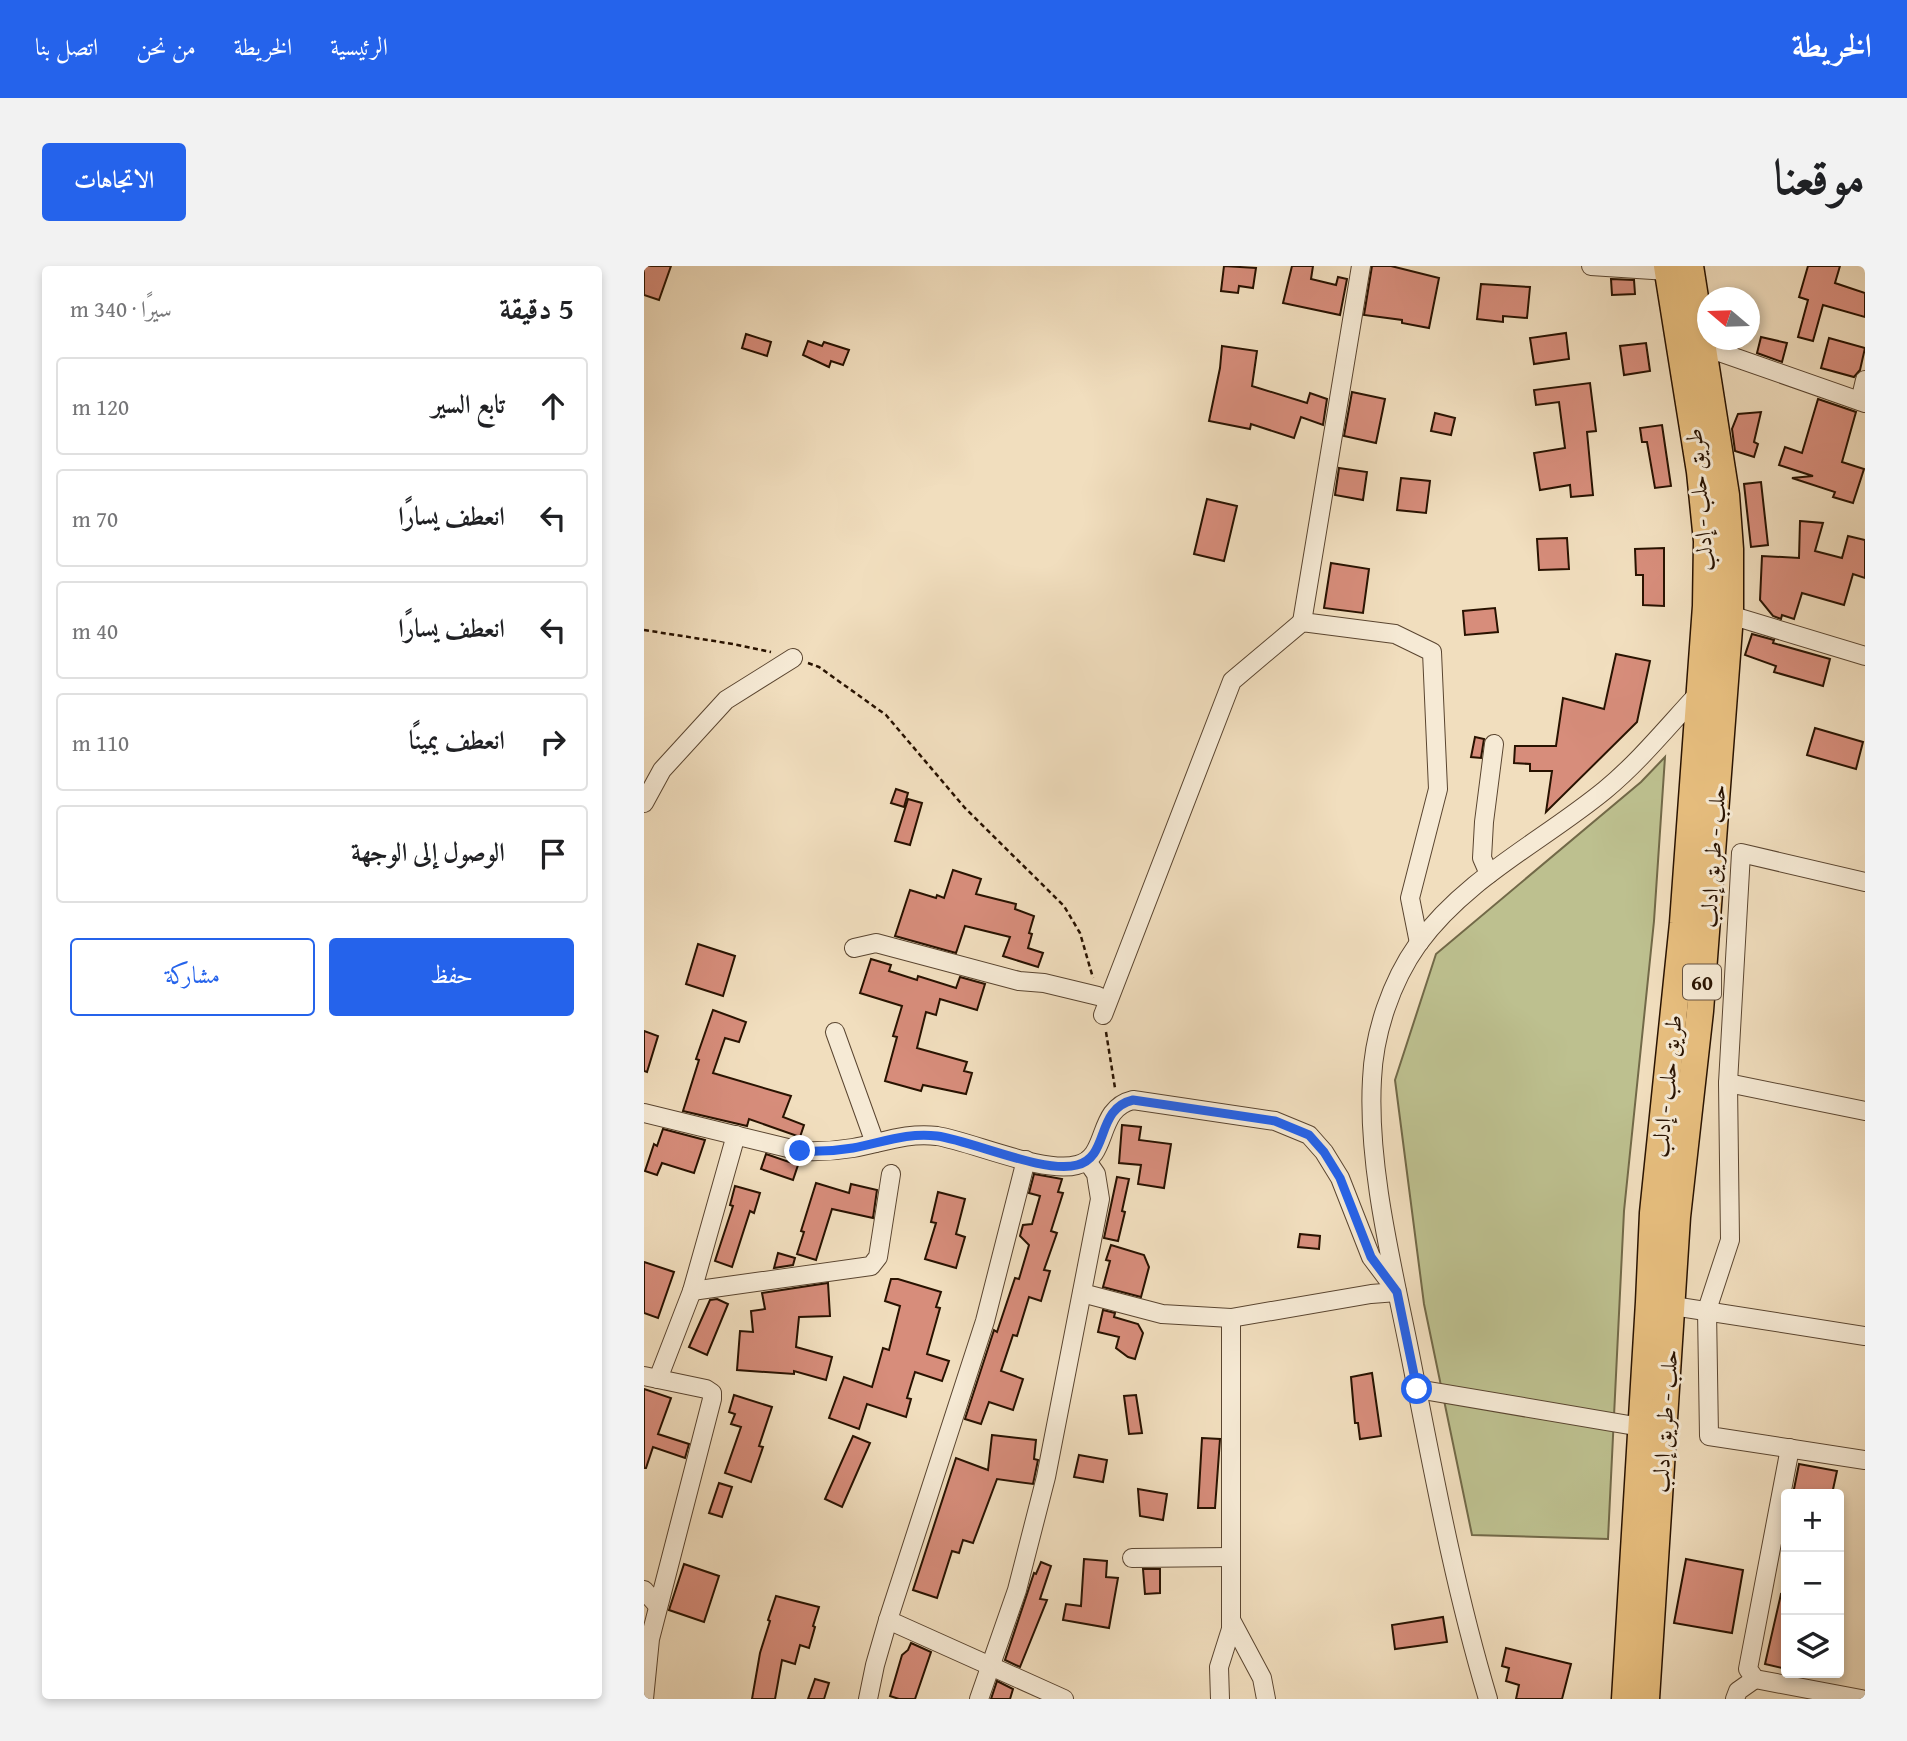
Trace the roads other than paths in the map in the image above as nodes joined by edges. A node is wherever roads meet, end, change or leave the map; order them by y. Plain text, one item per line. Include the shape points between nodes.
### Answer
1 (1361, 266) edge
2 (1591, 266) edge
3 (1675, 268) edge
4 (1697, 332) edge
5 (1703, 350) edge
6 (1714, 350) edge
7 (1865, 380) edge
8 (1863, 402) edge
9 (1730, 615) junction
10 (1302, 622) junction
11 (1865, 656) edge
12 (793, 658) road end
13 (1698, 694) junction
14 (1494, 744) dead end
15 (644, 803) edge
16 (1489, 874) junction
17 (1865, 881) edge
18 (1419, 943) junction
19 (854, 948) dead end
20 (1098, 996) road end
21 (1103, 1015) road end
22 (835, 1032) dead end
23 (1728, 1083) junction
24 (1865, 1111) edge
25 (644, 1114) edge
26 (736, 1135) junction
27 (875, 1143) junction
28 (1026, 1160) junction
29 (1087, 1161) junction
30 (891, 1174) dead end
31 (692, 1291) junction
32 (1397, 1292) junction
33 (1082, 1293) junction
34 (1673, 1306) junction
35 (1707, 1310) junction
36 (1231, 1318) junction
37 (1865, 1336) edge
38 (651, 1378) edge
39 (1417, 1389) junction
40 (1641, 1427) junction
41 (1790, 1448) junction
42 (1865, 1460) edge
43 (1231, 1557) junction
44 (1132, 1558) dead end
45 (644, 1590) edge
46 (658, 1606) junction
47 (888, 1620) junction
48 (1231, 1620) junction
49 (990, 1664) junction
50 (1755, 1679) junction
51 (644, 1699) edge
52 (868, 1699) edge
53 (979, 1699) edge
54 (1064, 1699) edge
55 (1220, 1699) edge
56 (1266, 1699) edge
57 (1488, 1699) edge
58 (1625, 1699) edge
59 (1646, 1699) edge
60 (1735, 1699) edge
61 (1861, 1699) edge

1 - 10 street
2 - 3 street
3 - 4 highway, حلب - طريق إدلب / 60
3 - 13 highway, طريق حلب - إدلب / 60 via 1707,541
5 - 9 highway, حلب - طريق إدلب / 60 via 1726,495
6 - 8 street
7 - 8 street
9 - 11 street
9 - 34 highway, حلب - طريق إدلب / 60
10 - 18 street via 1395,634 1432,652 1437,789 1410,898
10 - 21 street via 1232,681
12 - 15 street via 726,700 662,770
13 - 16 street via 1607,788
13 - 40 highway, طريق حلب - إدلب / 60 via 1683,923 1653,1213
14 - 16 street via 1482,858
16 - 18 street
17 - 23 street via 1741,853
18 - 32 street via 1382,1020 1372,1079 1379,1189
19 - 20 street via 876,943 1019,981
22 - 27 street
23 - 24 street
23 - 35 street via 1730,1240
25 - 26 street
26 - 27 street via 800,1151 825,1152
26 - 31 street
27 - 28 street via 936,1136
28 - 29 street via 1059,1166
28 - 47 street via 985,1321
29 - 32 street via 1110,1115 1133,1100 1275,1121 1309,1135 1340,1178 1371,1257
29 - 33 street via 1096,1174 1100,1199
30 - 31 street via 878,1257 871,1266
31 - 38 street
32 - 36 street
32 - 39 street
33 - 36 street via 1162,1314
33 - 49 street via 1046,1477 1017,1590
34 - 35 street
34 - 59 highway, حلب - طريق إدلب / 60
35 - 37 street
35 - 41 street via 1709,1436
36 - 43 street
38 - 46 street via 712,1392
39 - 40 street
39 - 57 street via 1454,1572
40 - 58 highway, طريق حلب - إدلب / 60
41 - 42 street
41 - 50 street via 1748,1669
43 - 44 street
43 - 48 street
45 - 46 street
46 - 51 street
47 - 49 street
47 - 52 street
48 - 55 street via 1219,1667
48 - 56 street via 1262,1678
49 - 53 street
49 - 54 street
50 - 60 street via 1738,1691
50 - 61 street

